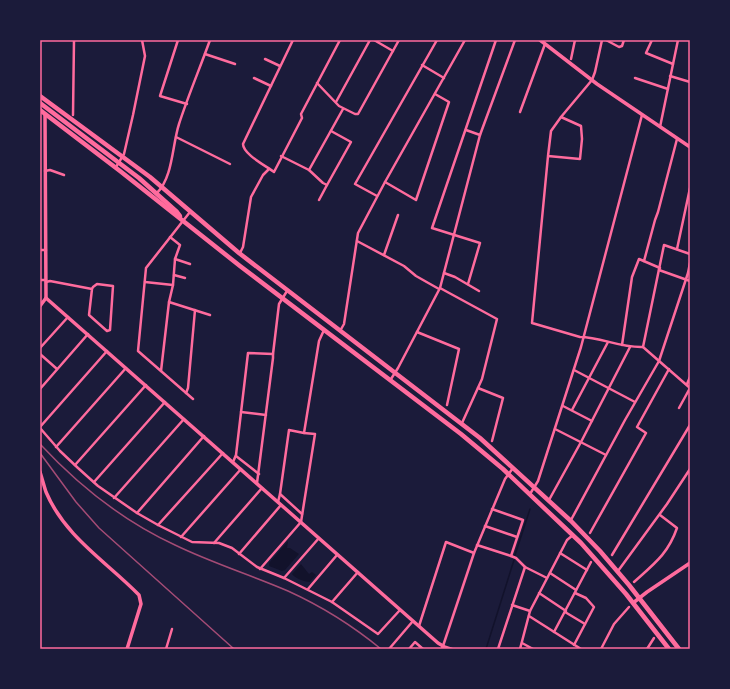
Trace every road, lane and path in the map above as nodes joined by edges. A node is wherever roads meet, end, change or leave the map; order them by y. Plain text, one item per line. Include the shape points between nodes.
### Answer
1 (74, 40) edge
2 (142, 40) edge
3 (178, 40) edge
4 (210, 40) edge
5 (293, 40) edge
6 (340, 40) edge
7 (370, 40) edge
8 (374, 40) edge
9 (399, 40) edge
10 (437, 40) edge
11 (465, 40) edge
12 (496, 40) edge
13 (514, 40) edge
14 (540, 40) edge
15 (575, 40) edge
16 (602, 40) edge
17 (606, 40) edge
18 (624, 40) edge
19 (652, 40) edge
20 (678, 40) edge
21 (545, 44) junction
22 (393, 51) junction
23 (205, 54) junction
24 (265, 59) dead end
25 (571, 59) dead end
26 (235, 64) dead end
27 (673, 64) junction
28 (422, 65) junction
29 (280, 66) junction
30 (670, 76) junction
31 (254, 78) dead end
32 (444, 78) junction
33 (635, 78) dead end
34 (592, 80) junction
35 (690, 82) edge
36 (317, 84) junction
37 (271, 86) junction
38 (668, 89) junction
39 (435, 94) junction
40 (40, 96) edge
41 (336, 102) junction
42 (40, 103) edge
43 (187, 104) junction
44 (343, 109) junction
45 (40, 110) edge
46 (520, 112) dead end
47 (45, 114) junction
48 (73, 115) dead end
49 (642, 115) junction
50 (561, 117) junction
51 (660, 127) junction
52 (466, 130) junction
53 (331, 131) junction
54 (480, 134) junction
55 (176, 137) junction
56 (677, 138) junction
57 (690, 147) edge
58 (281, 156) junction
59 (548, 156) junction
60 (122, 157) junction
61 (119, 163) junction
62 (230, 164) dead end
63 (116, 167) junction
64 (269, 169) junction
65 (308, 170) junction
66 (45, 171) junction
67 (64, 175) dead end
68 (385, 182) junction
69 (327, 185) junction
70 (162, 188) junction
71 (690, 188) edge
72 (157, 194) junction
73 (377, 196) junction
74 (319, 200) dead end
75 (190, 212) junction
76 (398, 215) dead end
77 (183, 220) junction
78 (454, 235) junction
79 (170, 237) junction
80 (357, 241) junction
81 (677, 249) junction
82 (40, 250) edge
83 (46, 250) junction
84 (239, 253) junction
85 (690, 254) edge
86 (384, 255) junction
87 (175, 259) junction
88 (644, 261) junction
89 (690, 263) edge
90 (190, 264) dead end
91 (659, 269) junction
92 (444, 273) junction
93 (174, 275) junction
94 (185, 278) dead end
95 (686, 279) junction
96 (40, 280) edge
97 (690, 280) edge
98 (46, 281) junction
99 (145, 282) junction
100 (468, 284) junction
101 (173, 285) junction
102 (92, 289) junction
103 (440, 289) junction
104 (287, 290) junction
105 (479, 291) dead end
106 (46, 298) junction
107 (283, 298) junction
108 (169, 302) junction
109 (40, 306) edge
110 (194, 310) junction
111 (210, 315) dead end
112 (68, 316) junction
113 (324, 330) junction
114 (340, 331) junction
115 (417, 332) junction
116 (88, 334) junction
117 (583, 337) junction
118 (608, 342) junction
119 (622, 345) junction
120 (630, 347) junction
121 (643, 347) junction
122 (40, 348) edge
123 (108, 351) junction
124 (40, 354) edge
125 (272, 354) junction
126 (659, 361) junction
127 (126, 368) junction
128 (57, 369) junction
129 (669, 369) junction
130 (574, 370) junction
131 (161, 371) junction
132 (395, 373) junction
133 (690, 377) edge
134 (589, 378) junction
135 (391, 379) junction
136 (686, 384) junction
137 (146, 385) junction
138 (478, 388) junction
139 (608, 388) junction
140 (690, 388) edge
141 (40, 389) edge
142 (186, 393) junction
143 (193, 399) dead end
144 (165, 402) junction
145 (635, 402) junction
146 (447, 405) dead end
147 (562, 406) junction
148 (679, 408) dead end
149 (572, 410) junction
150 (241, 412) junction
151 (266, 415) junction
152 (184, 419) junction
153 (592, 421) junction
154 (462, 423) junction
155 (690, 425) edge
156 (40, 428) edge
157 (555, 429) junction
158 (304, 433) junction
159 (204, 436) junction
160 (492, 441) dead end
161 (581, 442) junction
162 (56, 447) junction
163 (223, 453) junction
164 (236, 455) junction
165 (606, 455) junction
166 (233, 462) junction
167 (75, 465) junction
168 (513, 467) junction
169 (241, 469) junction
170 (690, 469) edge
171 (40, 472) edge
172 (259, 474) junction
173 (509, 474) junction
174 (94, 482) junction
175 (257, 483) junction
176 (534, 487) junction
177 (262, 488) junction
178 (280, 494) junction
179 (530, 494) junction
180 (114, 498) junction
181 (549, 500) junction
182 (278, 502) junction
183 (282, 505) junction
184 (492, 509) junction
185 (137, 513) junction
186 (302, 514) junction
187 (660, 515) junction
188 (571, 521) junction
189 (301, 522) junction
190 (158, 525) junction
191 (485, 526) junction
192 (590, 533) dead end
193 (573, 534) junction
194 (181, 537) junction
195 (517, 537) junction
196 (319, 538) junction
197 (214, 543) junction
198 (477, 545) junction
199 (474, 553) junction
200 (560, 553) junction
201 (239, 554) junction
202 (338, 555) junction
203 (511, 556) junction
204 (612, 556) dead end
205 (591, 562) dead end
206 (690, 563) edge
207 (525, 567) junction
208 (260, 569) junction
209 (587, 570) junction
210 (618, 571) junction
211 (358, 572) junction
212 (550, 573) junction
213 (284, 578) junction
214 (547, 578) junction
215 (634, 582) dead end
216 (308, 589) junction
217 (576, 591) junction
218 (539, 593) junction
219 (639, 598) junction
220 (332, 602) junction
221 (634, 603) junction
222 (512, 605) junction
223 (629, 607) dead end
224 (400, 610) junction
225 (530, 611) junction
226 (565, 611) junction
227 (528, 616) junction
228 (413, 621) junction
229 (585, 624) junction
230 (419, 626) junction
231 (172, 628) dead end
232 (554, 632) junction
233 (654, 638) dead end
234 (522, 643) junction
235 (574, 645) junction
236 (443, 647) edge
237 (127, 649) edge
238 (166, 649) edge
239 (389, 649) edge
240 (409, 649) edge
241 (424, 649) edge
242 (452, 649) edge
243 (499, 649) edge
244 (520, 649) edge
245 (533, 649) edge
246 (581, 649) edge
247 (601, 649) edge
248 (647, 649) edge
249 (669, 649) edge
250 (679, 649) edge

1 - 48 street
2 - 60 street via 144,62
3 - 43 street via 160,96
4 - 23 street
5 - 29 street
6 - 36 street
7 - 41 street
8 - 22 street
9 - 22 street
10 - 28 street
11 - 32 street
12 - 52 street
13 - 54 street
14 - 21 street
15 - 25 street
16 - 34 street
17 - 18 street via 619,47
19 - 27 street via 646,53
20 - 27 street
21 - 34 street
21 - 46 street
22 - 44 street via 358,114
23 - 26 street
23 - 43 street
24 - 29 street
27 - 30 street
28 - 32 street
28 - 73 street via 355,184
29 - 37 street
30 - 35 street
30 - 38 street
31 - 37 street
32 - 39 street
33 - 38 street
34 - 49 street
34 - 50 street
36 - 41 street
36 - 58 street
37 - 64 street via 242,146 247,153
38 - 51 street
39 - 68 street
39 - 68 street via 449,102 416,200
40 - 60 highway
41 - 44 street
42 - 61 highway
43 - 55 street
44 - 53 street
45 - 47 highway
47 - 63 highway
47 - 66 street
49 - 51 street
49 - 117 street
50 - 59 street via 551,130
50 - 59 street via 581,126 580,159
51 - 56 street
52 - 54 street
52 - 78 street via 432,228
53 - 65 street
53 - 69 street via 351,142
54 - 78 street
55 - 62 street
55 - 70 street via 167,178
56 - 57 street
56 - 88 street
58 - 64 street via 274,172
58 - 65 street
59 - 117 street via 532,323
60 - 61 street
60 - 70 highway
61 - 63 street
61 - 72 highway
63 - 77 highway
64 - 84 street via 252,194 243,247
65 - 69 street
66 - 67 street via 50,170
66 - 83 street
68 - 73 street
69 - 74 street
70 - 72 street
70 - 75 highway
71 - 81 street
72 - 77 highway
73 - 80 street via 358,233
75 - 77 street
75 - 84 highway
76 - 86 street
77 - 79 street
77 - 107 highway
78 - 92 street
78 - 100 street via 480,243
79 - 87 street via 180,245
79 - 99 street via 146,268
80 - 86 street
80 - 114 street via 344,324
81 - 85 street
81 - 91 street via 664,245
82 - 83 street
83 - 98 street
84 - 104 highway
86 - 103 street
87 - 90 street
87 - 93 street
88 - 91 street
88 - 119 street via 639,259 632,276
89 - 95 street
91 - 95 street
91 - 121 street
92 - 100 street
92 - 103 street
93 - 94 street
93 - 101 street
95 - 97 street
95 - 126 street
96 - 98 street
98 - 102 street
98 - 106 street
99 - 101 street
99 - 131 street via 138,351
100 - 105 street
101 - 108 street
102 - 102 street via 97,284 113,286 110,330 107,331 89,315
103 - 115 street
103 - 138 street via 497,319 487,364
104 - 107 street
104 - 114 highway
106 - 109 street
106 - 112 street
107 - 113 highway
107 - 125 street via 279,304
108 - 110 street
108 - 131 street
110 - 111 street
110 - 142 street
112 - 116 street
112 - 122 street
113 - 135 highway
113 - 158 street via 319,341
114 - 132 highway
115 - 132 street
115 - 146 street via 459,349
116 - 123 street
116 - 128 street
117 - 118 street
117 - 130 street
118 - 119 street
118 - 134 street
119 - 120 street
120 - 121 street
120 - 139 street
121 - 126 street
123 - 127 street
123 - 156 street
124 - 128 street
125 - 150 street via 248,353
125 - 151 street
126 - 129 street
126 - 145 street
127 - 137 street
127 - 162 street
128 - 141 street
129 - 136 street
129 - 192 street via 637,427 646,433
130 - 134 street
130 - 147 street
131 - 142 street
132 - 135 street
132 - 154 highway
133 - 136 street
134 - 139 street
134 - 149 street
135 - 173 highway
136 - 140 street
137 - 144 street
137 - 167 street
138 - 154 street
138 - 160 street via 503,398
139 - 145 street
139 - 153 street
140 - 148 street
142 - 143 street
144 - 152 street
144 - 174 street
145 - 165 street
147 - 149 street
147 - 157 street
149 - 153 street
150 - 151 street
150 - 164 street
151 - 172 street
152 - 159 street
152 - 180 street
153 - 161 street
154 - 168 highway
155 - 204 street
156 - 162 street
157 - 161 street
157 - 176 street
158 - 178 street via 289,430
158 - 186 street via 315,434
159 - 163 street
159 - 185 street
161 - 165 street
161 - 181 street
162 - 167 street
163 - 166 street
163 - 190 street
164 - 166 street
164 - 172 street
165 - 188 street
166 - 169 street
167 - 174 street
168 - 173 street
168 - 176 highway
169 - 175 street
169 - 194 street
170 - 187 street
171 - 237 street via 49,498 73,533 139,595 141,604
172 - 175 street
173 - 179 highway
173 - 184 street
174 - 180 street
175 - 177 street
176 - 179 street
176 - 181 highway
177 - 182 street
177 - 197 street
178 - 182 street
178 - 186 street
179 - 193 highway
180 - 185 street
181 - 188 highway
182 - 183 street
183 - 189 street
183 - 201 street
184 - 191 street
184 - 195 street via 523,520
185 - 190 street
186 - 189 street
187 - 210 street
187 - 215 street via 677,528 673,542 663,556
188 - 210 highway
189 - 196 street
189 - 208 street
190 - 194 street
191 - 195 street
191 - 198 street
193 - 200 street
193 - 221 highway
194 - 197 street via 192,542
195 - 203 street
196 - 202 street
196 - 213 street
197 - 201 street via 232,548
198 - 199 street
198 - 203 street
199 - 230 street via 446,542
199 - 236 street
200 - 209 street
200 - 212 street
201 - 208 street
202 - 211 street
202 - 216 street
203 - 207 street
205 - 209 street
206 - 219 street
207 - 214 street
207 - 222 street
208 - 213 street
209 - 217 street
210 - 219 highway
211 - 220 street
211 - 224 street
212 - 214 street
212 - 217 street
213 - 216 street
214 - 218 street
216 - 220 street
217 - 226 street
217 - 229 street via 594,607
218 - 225 street
218 - 226 street
219 - 221 street
219 - 250 highway
220 - 224 street via 378,634
221 - 249 highway
222 - 225 street
222 - 243 street
223 - 247 street via 614,624
224 - 228 street
225 - 227 street
226 - 229 street
226 - 232 street
227 - 232 street
227 - 234 street
228 - 230 street
228 - 239 street
229 - 235 street
230 - 236 street
231 - 238 street
232 - 235 street
233 - 248 street
234 - 244 street
234 - 245 street
235 - 246 street
236 - 242 street
240 - 241 street via 416,642

